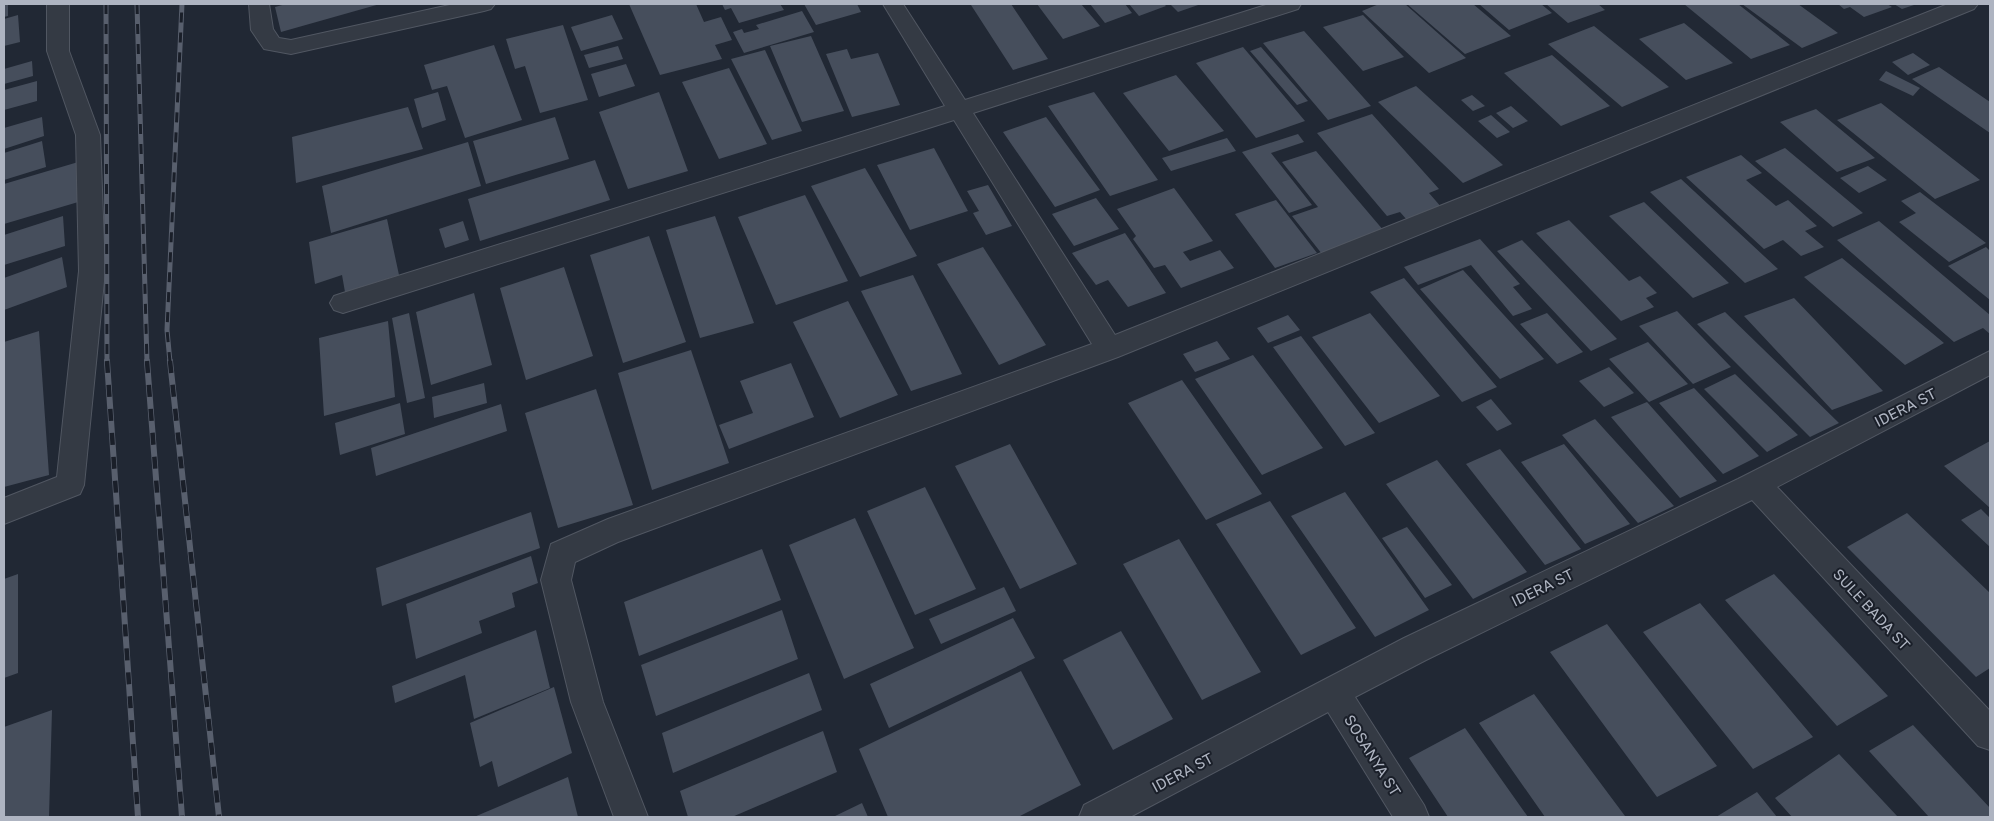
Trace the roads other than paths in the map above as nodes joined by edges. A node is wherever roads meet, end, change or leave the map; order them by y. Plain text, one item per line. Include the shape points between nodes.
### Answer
1 (58, 4) edge
2 (259, 4) edge
3 (484, 4) edge
4 (893, 4) edge
5 (1291, 4) edge
6 (1967, 4) edge
7 (958, 110) junction
8 (343, 303) dead end
9 (1109, 349) junction
10 (1990, 362) edge
11 (1755, 484) junction
12 (4, 511) edge
13 (1334, 693) junction
14 (1990, 734) edge
15 (631, 817) edge
16 (1096, 817) edge
17 (1412, 817) edge

1 - 12 street via 58,51 88,134 92,261 70,486
2 - 3 street via 262,30 272,44 290,47
4 - 7 street
5 - 7 street
6 - 9 street
7 - 8 street
7 - 9 street
9 - 15 street via 608,532 562,554 556,580 587,702
10 - 11 street, IDERA ST
11 - 13 street, IDERA ST via 1415,649
11 - 14 street, SULE BADA ST
13 - 16 street, IDERA ST
13 - 17 street, SOSANYA ST

